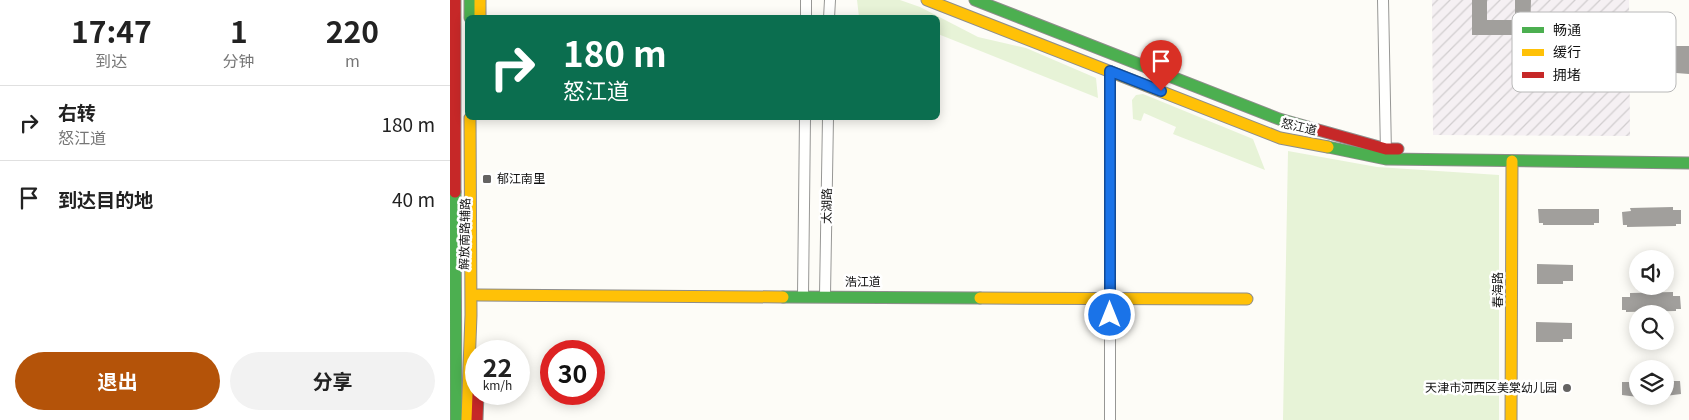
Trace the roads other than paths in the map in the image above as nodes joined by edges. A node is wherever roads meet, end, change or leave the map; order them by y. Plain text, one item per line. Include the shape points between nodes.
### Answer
1 (455, 0) edge
2 (470, 0) edge
3 (480, 0) edge
4 (806, 0) edge
5 (830, 0) edge
6 (927, 0) edge
7 (975, 0) edge
8 (1383, 0) edge
9 (470, 15) edge
10 (480, 15) edge
11 (806, 15) edge
12 (829, 15) edge
13 (1110, 71) junction
14 (470, 120) edge
15 (479, 120) edge
16 (805, 120) edge
17 (828, 120) edge
18 (1689, 153) edge
19 (1386, 154) junction
20 (1512, 161) junction
21 (1689, 163) edge
22 (474, 295) junction
23 (803, 296) junction
24 (825, 296) junction
25 (1110, 298) junction
26 (1247, 298) dead end
27 (471, 315) junction
28 (474, 340) edge
29 (477, 340) edge
30 (478, 405) edge
31 (456, 420) edge
32 (467, 420) edge
33 (477, 420) edge
34 (1110, 420) edge
35 (1511, 420) edge

1 - 31 main road
2 - 9 main road
3 - 10 main road
4 - 11 street
5 - 12 street
6 - 13 main road, 怒江道
7 - 19 main road, 怒江道 via 1279,119
8 - 19 street
13 - 19 main road, 怒江道 via 1280,138
13 - 25 street
14 - 22 main road
15 - 22 main road, 解放南路辅路
16 - 23 street, 太湖路
17 - 24 street, 太湖路
18 - 19 main road, 怒江道
19 - 20 main road, 怒江道
20 - 21 main road, 怒江道
20 - 35 main road, 春海路
22 - 23 main road, 浩江道
22 - 27 main road
22 - 29 main road, 解放南路辅路
23 - 24 main road, 浩江道
24 - 25 main road, 浩江道
25 - 26 main road, 浩江道
25 - 34 street
27 - 28 main road
27 - 32 main road
30 - 33 main road

